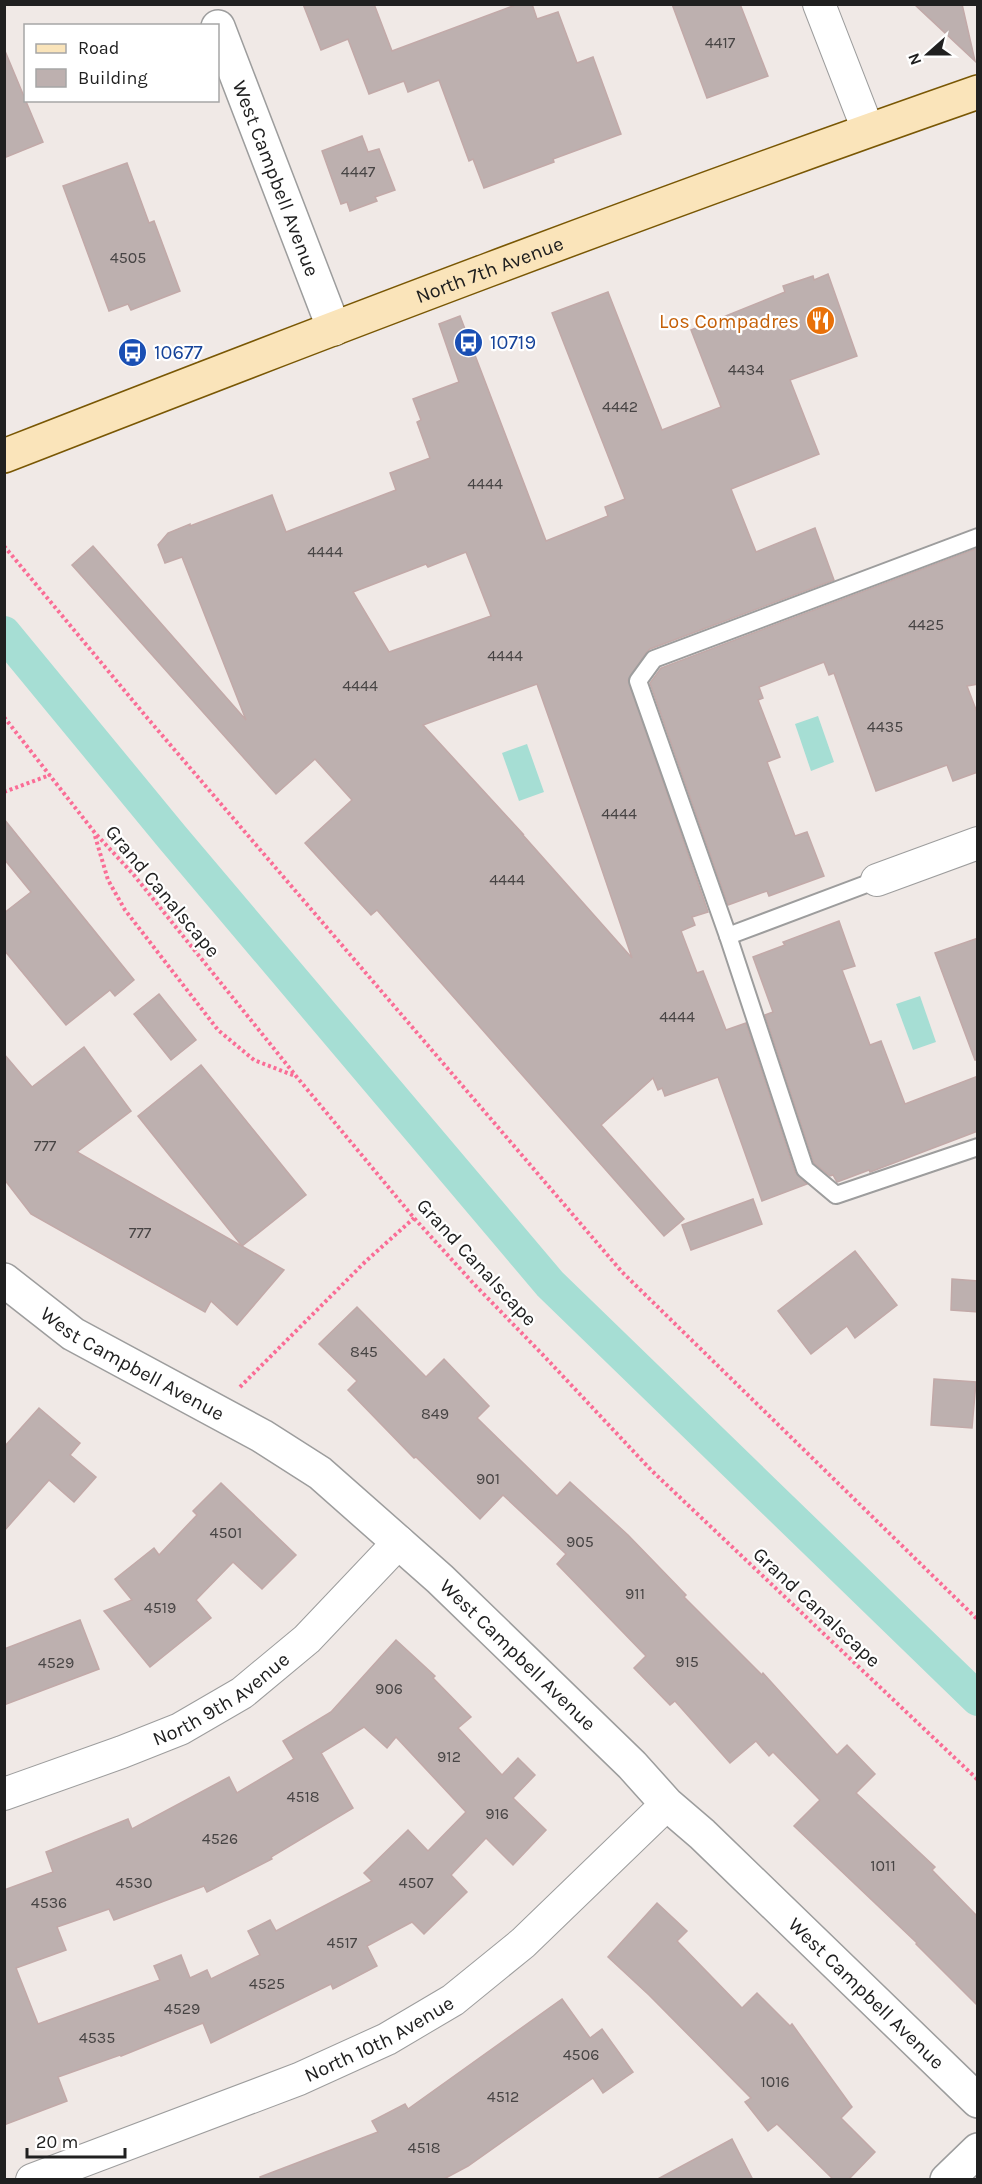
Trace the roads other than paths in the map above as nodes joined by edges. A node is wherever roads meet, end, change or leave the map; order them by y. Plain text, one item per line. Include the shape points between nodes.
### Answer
1 (209, 4) edge
2 (819, 4) edge
3 (216, 24) edge
4 (219, 31) edge
5 (978, 92) edge
6 (868, 130) junction
7 (334, 329) junction
8 (4, 456) edge
9 (978, 537) edge
10 (978, 843) edge
11 (877, 880) joint
12 (728, 936) junction
13 (978, 1147) edge
14 (4, 1280) edge
15 (399, 1542) junction
16 (4, 1794) edge
17 (668, 1804) junction
18 (978, 2101) edge
19 (978, 2151) edge
20 (32, 2180) edge
21 (947, 2180) edge

1 - 3 street, West Campbell Avenue
2 - 6 street
4 - 7 street, West Campbell Avenue
5 - 6 main road, North 7th Avenue
6 - 7 main road, North 7th Avenue
7 - 8 main road, North 7th Avenue
9 - 12 lane via 654,659 638,681
10 - 11 street
11 - 12 lane
12 - 13 lane via 805,1169 836,1195
14 - 15 street, West Campbell Avenue via 73,1334 261,1436 320,1473
15 - 16 street, North 9th Avenue via 307,1639 242,1693 180,1729
15 - 17 street, West Campbell Avenue
17 - 18 street, West Campbell Avenue
17 - 20 street, North 10th Avenue via 523,1943 453,2000 396,2034 299,2079
19 - 21 street

